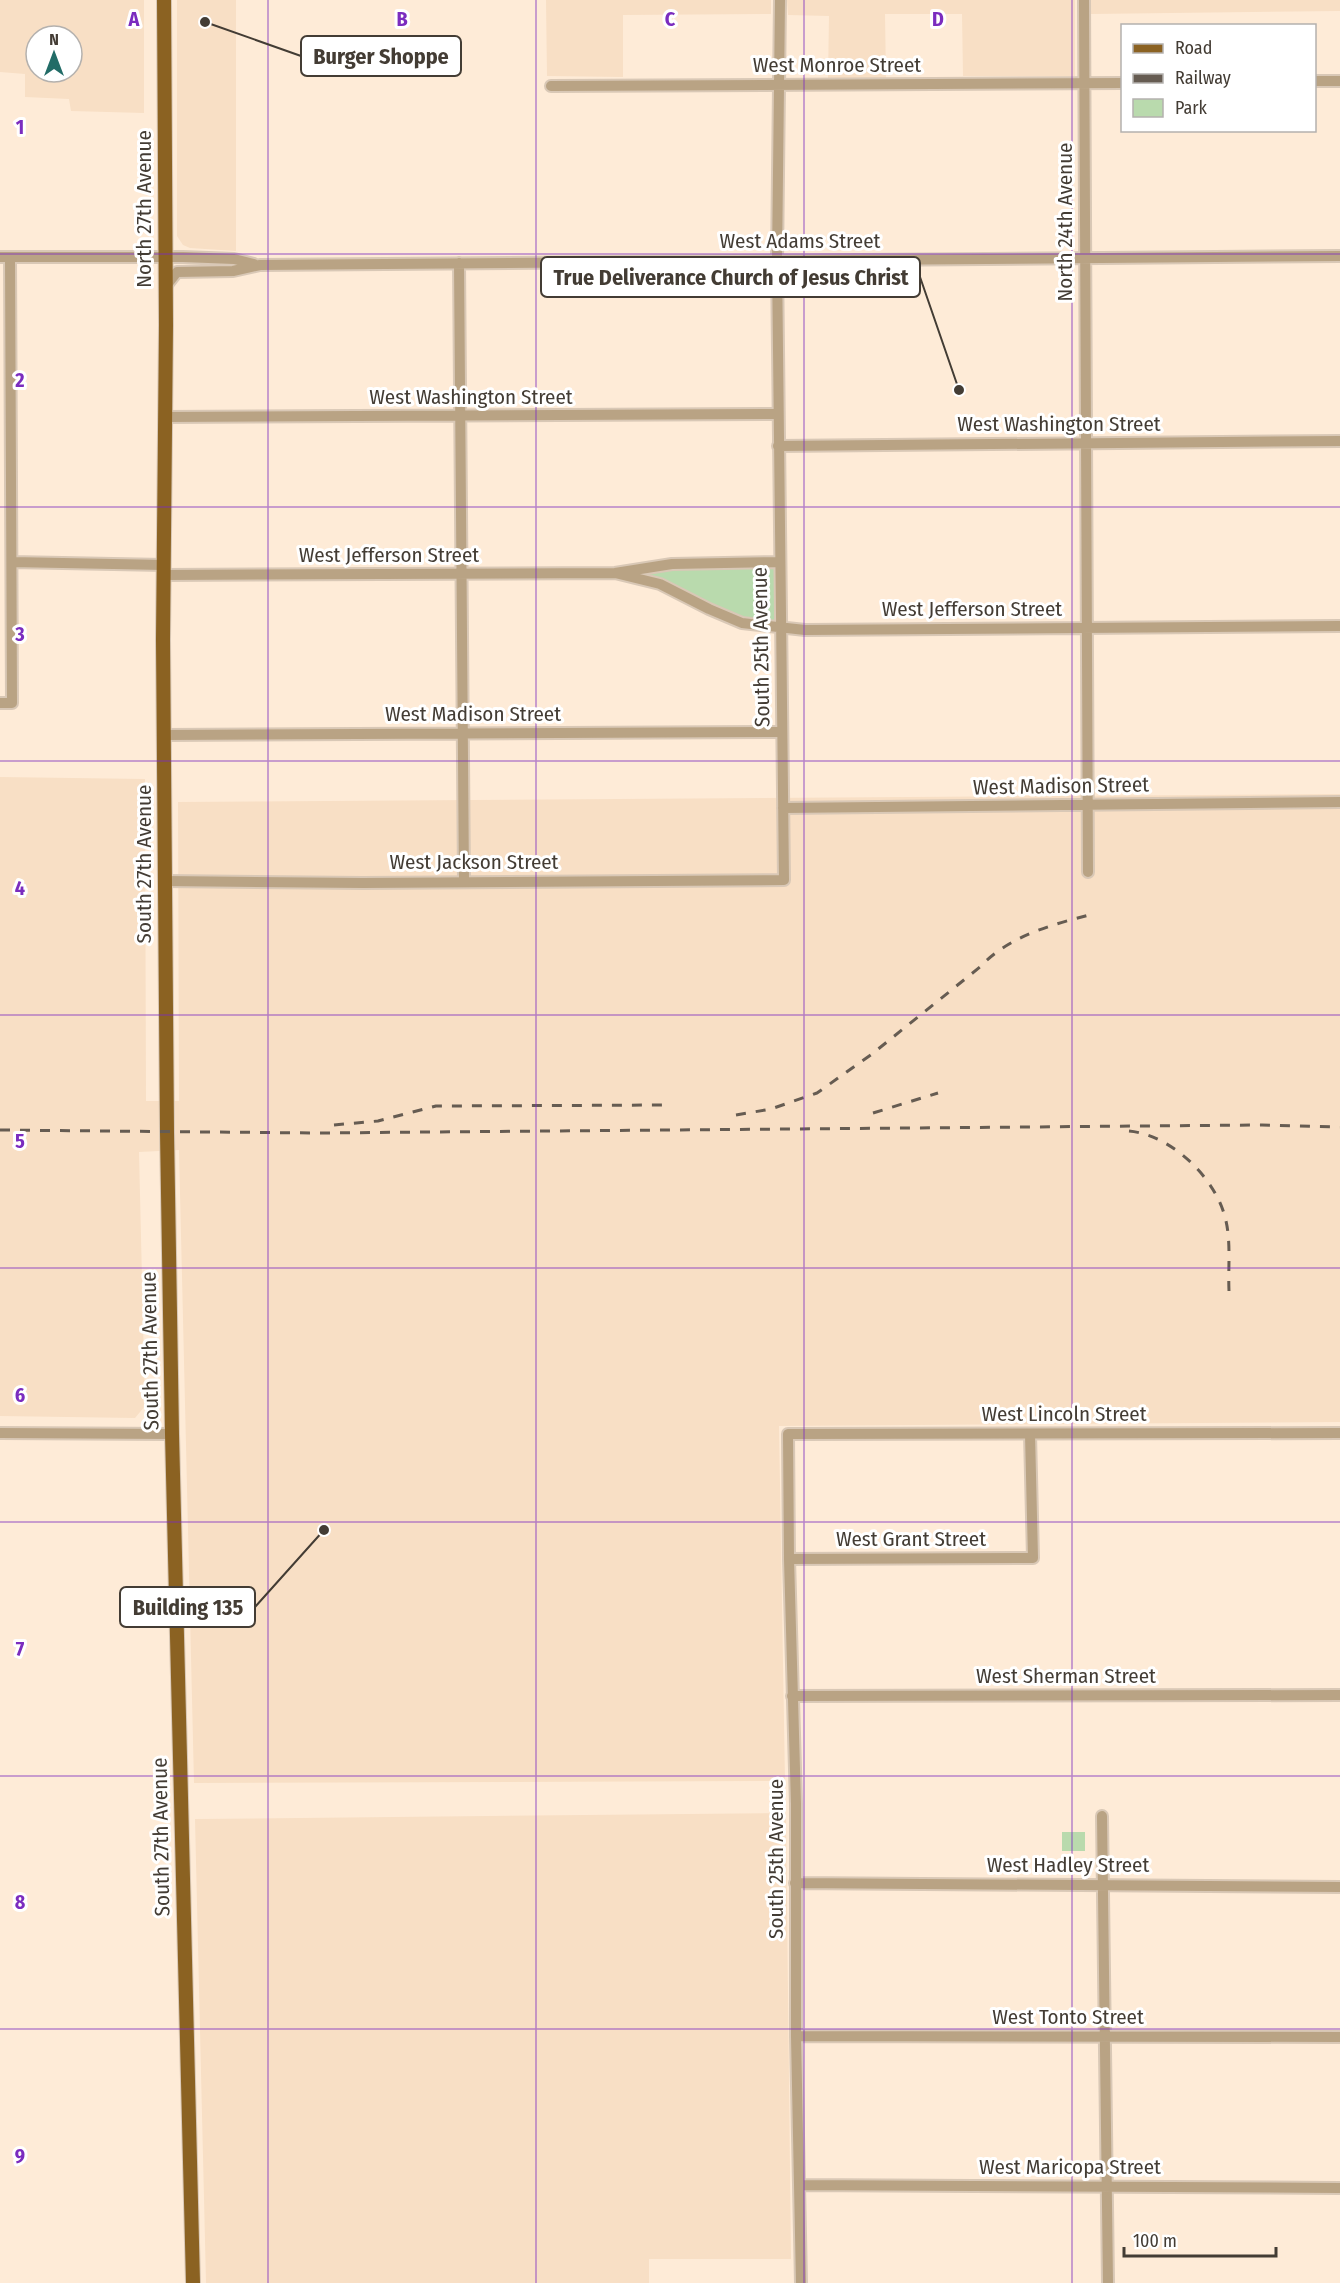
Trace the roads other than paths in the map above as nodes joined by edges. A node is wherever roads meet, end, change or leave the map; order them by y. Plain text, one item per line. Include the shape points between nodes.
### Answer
1 (164, 0) edge
2 (780, 0) edge
3 (1084, 0) edge
4 (1316, 81) edge
5 (1340, 81) edge
6 (1084, 83) junction
7 (1121, 83) edge
8 (780, 85) junction
9 (551, 86) dead end
10 (1340, 256) edge
11 (5, 257) edge
12 (165, 258) junction
13 (1084, 258) junction
14 (777, 261) junction
15 (459, 263) junction
16 (260, 265) junction
17 (165, 286) junction
18 (777, 414) junction
19 (165, 417) junction
20 (459, 417) junction
21 (1340, 441) edge
22 (1085, 443) junction
23 (778, 446) junction
24 (12, 562) junction
25 (779, 562) junction
26 (164, 570) junction
27 (615, 573) junction
28 (461, 574) junction
29 (1340, 626) edge
30 (781, 628) junction
31 (1086, 628) junction
32 (6, 703) edge
33 (782, 732) junction
34 (462, 734) junction
35 (165, 735) junction
36 (1340, 802) edge
37 (1088, 805) junction
38 (783, 808) junction
39 (1088, 872) dead end
40 (784, 880) joint
41 (165, 881) junction
42 (464, 882) junction
43 (0, 1433) edge
44 (1340, 1433) edge
45 (172, 1434) junction
46 (788, 1434) joint
47 (1030, 1434) junction
48 (789, 1559) junction
49 (792, 1695) junction
50 (1340, 1695) edge
51 (1102, 1816) dead end
52 (795, 1883) junction
53 (1104, 1885) junction
54 (1340, 1887) edge
55 (796, 2036) junction
56 (1104, 2036) junction
57 (1340, 2037) edge
58 (799, 2185) junction
59 (1106, 2187) junction
60 (1340, 2188) edge
61 (193, 2283) edge
62 (801, 2283) edge
63 (1108, 2283) edge

1 - 12 main road, North 27th Avenue
2 - 8 street, South 25th Avenue
3 - 6 street, North 24th Avenue
4 - 5 street
6 - 7 street, West Monroe Street
6 - 8 street, West Monroe Street
6 - 13 street, North 24th Avenue
8 - 9 street, West Monroe Street
8 - 14 street, South 25th Avenue
10 - 13 street, West Adams Street
11 - 12 street, West Adams Street
11 - 24 street via 12,412
12 - 16 street, West Adams Street via 234,260
12 - 17 main road, North 27th Avenue
13 - 14 street, West Adams Street
13 - 22 street, North 24th Avenue
14 - 15 street, West Adams Street
14 - 18 street, South 25th Avenue
15 - 16 street, West Adams Street
15 - 20 street
16 - 17 street, West Adams Street via 233,271 177,272
17 - 19 main road, North 27th Avenue
18 - 20 street, West Washington Street
18 - 23 street, South 25th Avenue
19 - 20 street, West Washington Street
19 - 26 main road, South 27th Avenue
20 - 28 street
21 - 22 street, West Washington Street
22 - 23 street, West Washington Street
22 - 31 street, North 24th Avenue
23 - 25 street, South 25th Avenue
24 - 26 street, West Jefferson Street
24 - 32 street
25 - 27 street, West Jefferson Street via 665,564
25 - 30 street, South 25th Avenue
26 - 28 street, West Jefferson Street
26 - 35 main road, South 27th Avenue
27 - 28 street, West Jefferson Street
27 - 30 street, West Jefferson Street via 660,584 741,623
28 - 34 street
29 - 31 street, West Jefferson Street
30 - 31 street, West Jefferson Street
30 - 33 street, South 25th Avenue
31 - 37 street, North 24th Avenue
33 - 34 street, West Madison Street
33 - 38 street, South 25th Avenue
34 - 35 street, West Madison Street
34 - 42 street
35 - 41 main road, South 27th Avenue
36 - 37 street, West Madison Street
37 - 38 street, West Madison Street
37 - 39 street, North 24th Avenue
38 - 40 street, South 25th Avenue
40 - 42 street, West Jackson Street
41 - 42 street, West Jackson Street
41 - 45 main road, South 27th Avenue
43 - 45 street
44 - 47 street, West Lincoln Street
45 - 61 main road, South 27th Avenue
46 - 47 street, West Lincoln Street
46 - 48 street, South 25th Avenue
47 - 48 street, West Grant Street via 1033,1558
48 - 49 street, South 25th Avenue
49 - 50 street, West Sherman Street
49 - 52 street, South 25th Avenue
51 - 53 street
52 - 53 street, West Hadley Street
52 - 55 street, South 25th Avenue
53 - 54 street, West Hadley Street
53 - 56 street
55 - 56 street, West Tonto Street
55 - 58 street, South 25th Avenue
56 - 57 street, West Tonto Street
56 - 59 street
58 - 59 street, West Maricopa Street
58 - 62 street, South 25th Avenue
59 - 60 street, West Maricopa Street
59 - 63 street

